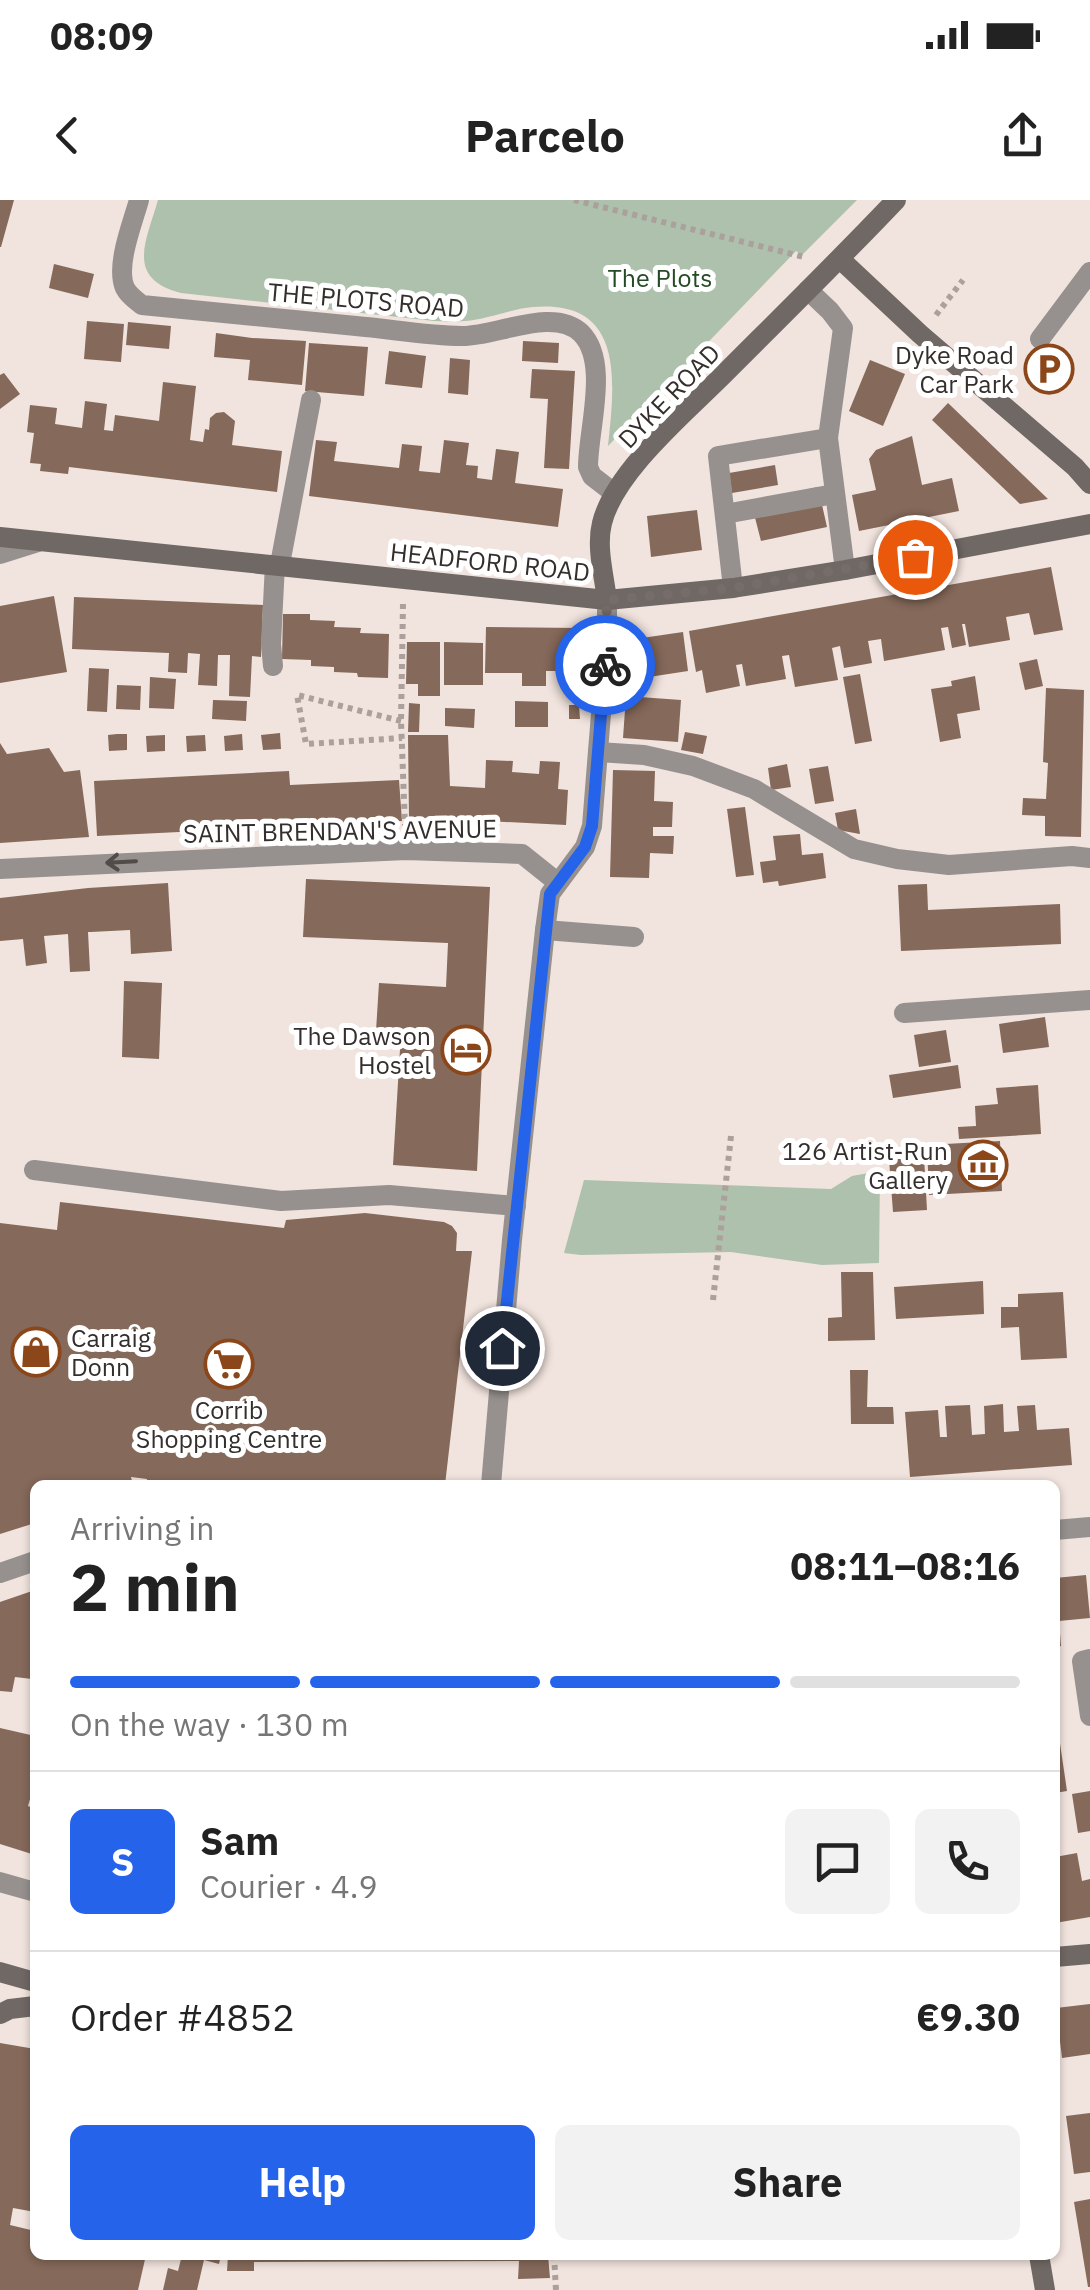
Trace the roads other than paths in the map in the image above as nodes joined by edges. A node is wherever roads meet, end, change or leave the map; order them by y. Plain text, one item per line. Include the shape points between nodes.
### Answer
1 (139, 200) edge
2 (896, 200) edge
3 (840, 259) junction
4 (1090, 272) edge
5 (815, 283) junction
6 (1040, 339) dead end
7 (311, 400) dead end
8 (828, 438) junction
9 (1090, 484) edge
10 (614, 493) junction
11 (834, 494) junction
12 (724, 514) junction
13 (1090, 524) edge
14 (0, 536) edge
15 (38, 542) junction
16 (0, 554) edge
17 (277, 564) junction
18 (844, 570) junction
19 (733, 588) junction
20 (607, 600) junction
21 (273, 666) dead end
22 (598, 752) junction
23 (1090, 858) edge
24 (0, 869) edge
25 (557, 882) junction
26 (545, 930) junction
27 (634, 937) dead end
28 (1090, 1000) edge
29 (904, 1013) dead end
30 (34, 1170) dead end
31 (516, 1206) junction
32 (491, 1480) edge
33 (1090, 1527) edge
34 (1060, 1530) edge
35 (30, 1563) edge
36 (0, 1573) edge
37 (1090, 1659) edge
38 (1090, 1716) edge
39 (0, 1882) edge
40 (30, 1891) edge
41 (1087, 1955) edge
42 (1060, 1957) edge
43 (1060, 1965) edge
44 (0, 1972) edge
45 (30, 1981) edge
46 (30, 2007) edge
47 (0, 2014) edge
48 (1040, 2260) edge
49 (1045, 2290) edge

1 - 10 street, THE PLOTS ROAD via 122,267 125,288 142,305 466,336 527,323 575,328 590,347 596,376 588,466
2 - 3 main road, DYKE ROAD
3 - 5 main road, DYKE ROAD
3 - 9 main road
4 - 6 street
5 - 8 street via 843,328
5 - 10 main road, DYKE ROAD
7 - 17 street
8 - 11 street
8 - 12 street via 718,456
10 - 20 main road, DYKE ROAD via 600,540
11 - 12 street
11 - 18 street
12 - 19 street
13 - 18 main road, HEADFORD ROAD
14 - 15 main road, HEADFORD ROAD
15 - 16 street
15 - 17 main road, HEADFORD ROAD
17 - 20 main road, HEADFORD ROAD
17 - 21 street
18 - 19 main road, HEADFORD ROAD
19 - 20 main road, HEADFORD ROAD
20 - 22 street
22 - 23 street via 693,766 754,789 854,849 897,859 949,865
22 - 25 street via 590,837
25 -> 24 street, SAINT BRENDAN'S AVENUE via 522,854 406,850
25 - 26 street
26 - 27 street
26 - 31 street
28 - 29 street
30 - 31 street via 281,1200 388,1196
31 - 32 street
33 - 34 street
35 - 36 street
37 - 38 street via 1082,1660
39 - 40 street
41 - 42 main road
41 - 43 main road
44 - 45 main road
46 - 47 main road
48 - 49 main road

